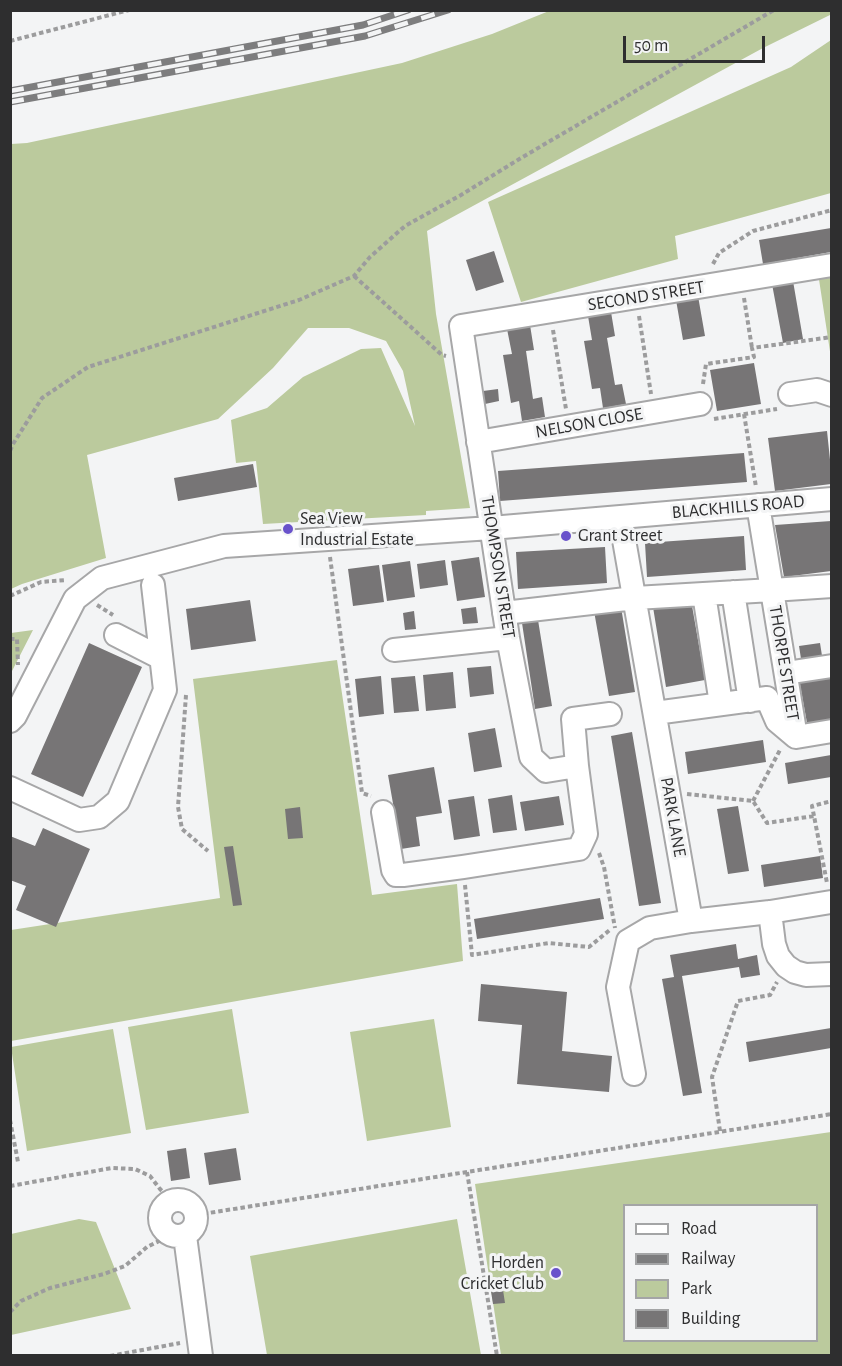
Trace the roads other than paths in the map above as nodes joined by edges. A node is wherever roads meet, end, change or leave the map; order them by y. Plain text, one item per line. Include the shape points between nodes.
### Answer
1 (831, 265) edge
2 (461, 326) joint
3 (790, 394) road end
4 (831, 395) edge
5 (700, 404) road end
6 (478, 442) junction
7 (831, 499) edge
8 (758, 505) junction
9 (620, 517) junction
10 (491, 528) junction
11 (153, 585) dead end
12 (831, 586) edge
13 (772, 590) junction
14 (733, 592) junction
15 (704, 594) junction
16 (635, 598) junction
17 (504, 613) junction
18 (116, 635) dead end
19 (508, 638) junction
20 (394, 650) dead end
21 (161, 658) junction
22 (831, 666) edge
23 (786, 673) junction
24 (750, 701) junction
25 (721, 704) junction
26 (655, 713) junction
27 (610, 714) dead end
28 (10, 721) edge
29 (831, 731) edge
30 (793, 734) junction
31 (577, 766) junction
32 (10, 788) edge
33 (383, 812) road end
34 (831, 902) edge
35 (770, 912) junction
36 (691, 921) junction
37 (831, 974) edge
38 (634, 1074) dead end
39 (178, 1235) junction
40 (200, 1348) edge

1 - 2 street, SECOND STREET
2 - 6 street, THOMPSON STREET
3 - 4 street via 817,390
5 - 6 street, NELSON CLOSE
6 - 10 street, THOMPSON STREET
7 - 8 street, BLACKHILLS ROAD
8 - 9 street, BLACKHILLS ROAD
8 - 13 street, THORPE STREET
9 - 10 street, BLACKHILLS ROAD
9 - 16 street
10 - 17 street, THOMPSON STREET
10 - 28 street, BLACKHILLS ROAD via 224,546 102,578 75,599
11 - 21 street
12 - 13 street
13 - 14 street
13 - 23 street, THORPE STREET
14 - 15 street
14 - 24 street
15 - 16 street
15 - 25 street
16 - 17 street
16 - 26 street
17 - 19 street, THOMPSON STREET
18 - 21 street
19 - 20 street
19 - 31 street, THOMPSON STREET via 531,757 546,771
21 - 32 street via 165,690 118,801 99,817 80,820
22 - 23 street
23 - 30 street, THORPE STREET
24 - 25 street
24 - 30 street via 767,698 777,721
25 - 26 street
26 - 36 street, PARK LANE
27 - 31 street via 573,719
29 - 30 street
31 - 33 street via 586,834 579,849 396,875
34 - 35 street
35 - 36 street
35 - 37 street via 774,944 786,966 806,975
36 - 38 street via 621,934 618,987
39 - 39 street via 166,1233 160,1215 172,1201 182,1200 196,1212 197,1222 193,1230
39 - 40 street

